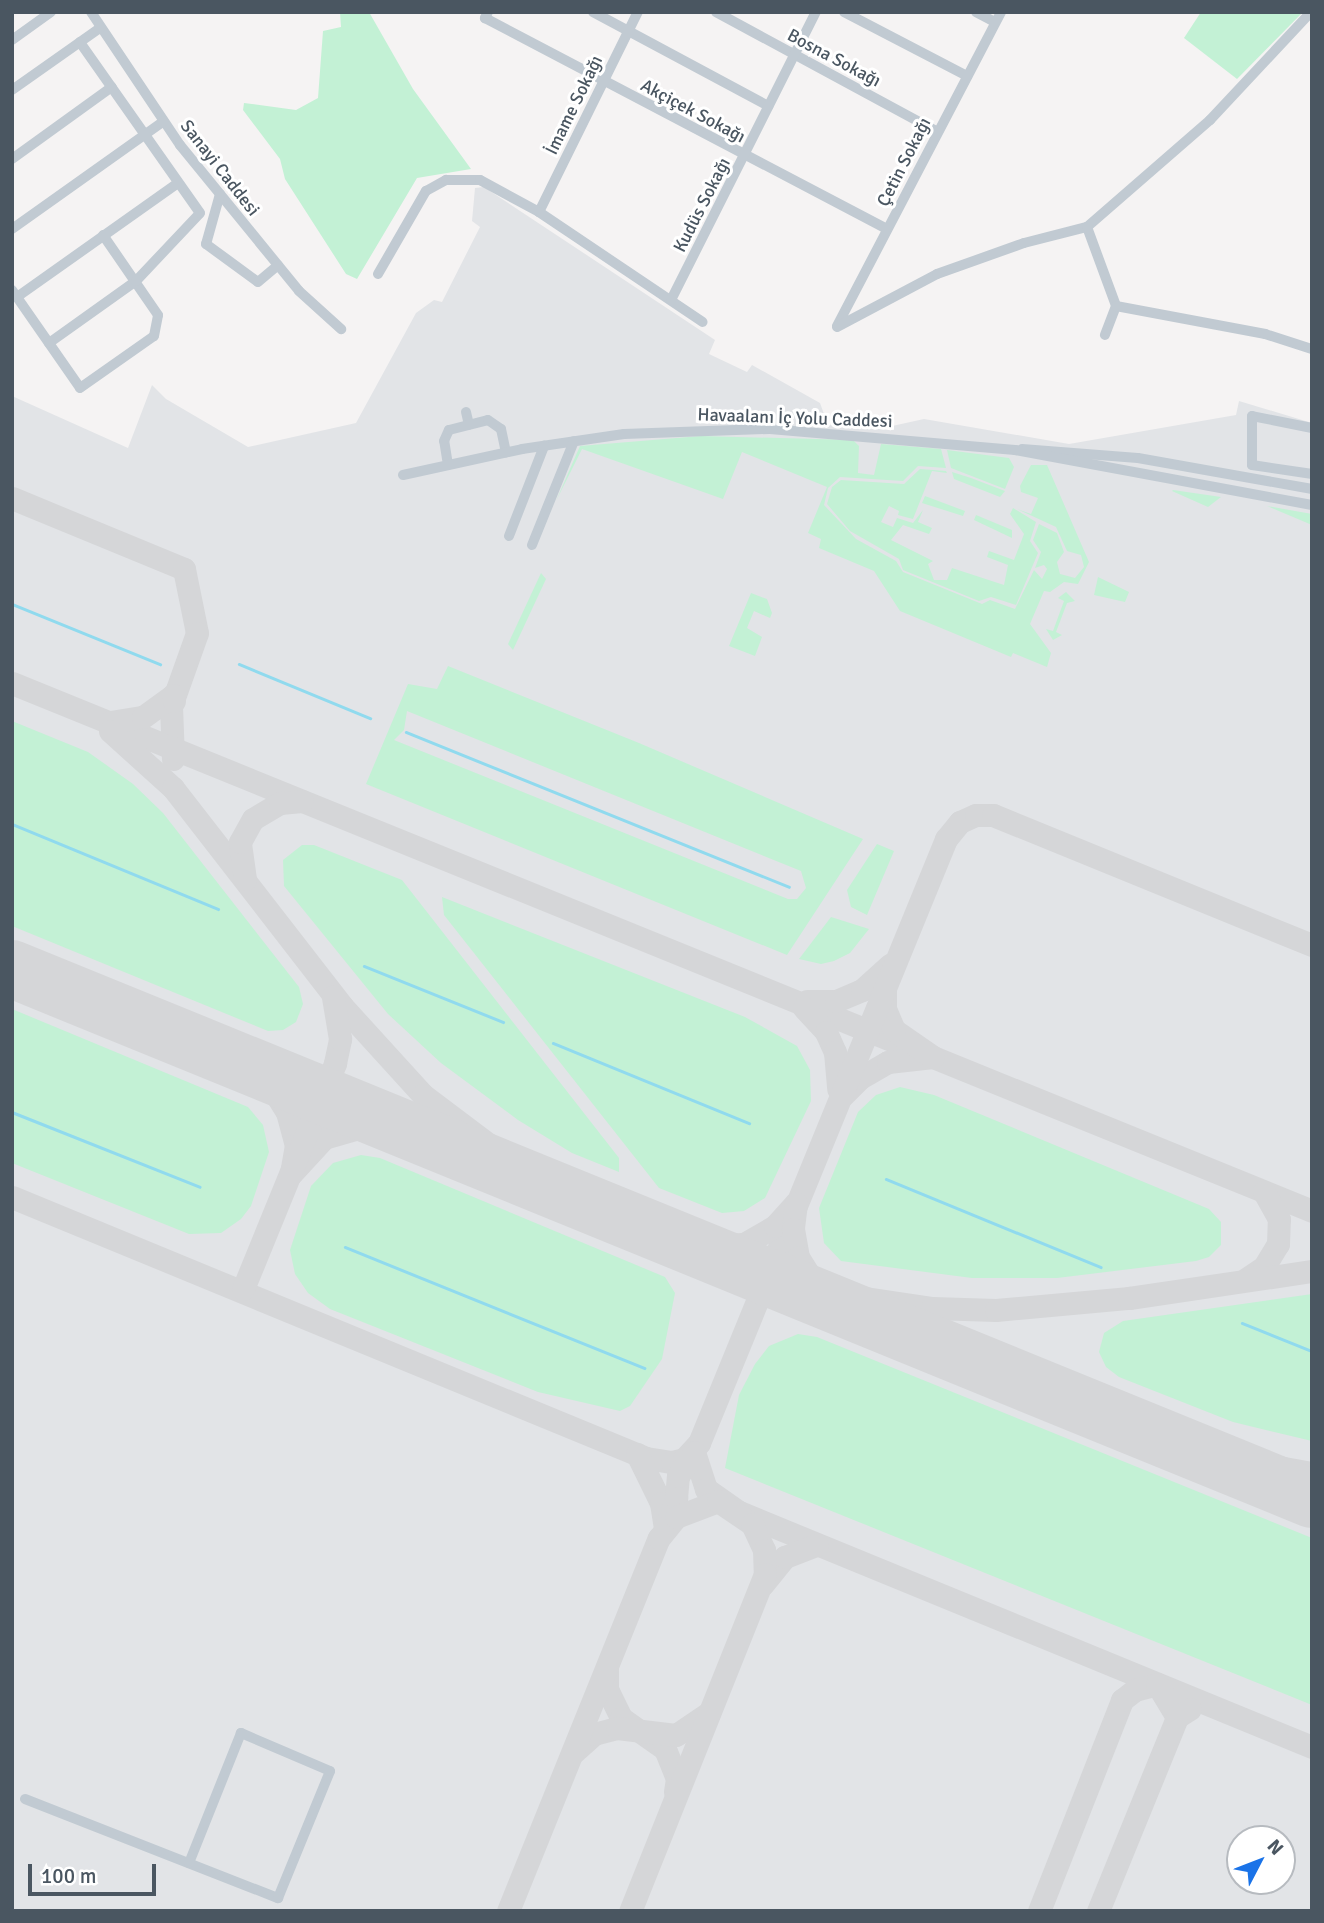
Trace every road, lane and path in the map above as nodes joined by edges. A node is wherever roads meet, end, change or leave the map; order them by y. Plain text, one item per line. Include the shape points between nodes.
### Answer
1 (51, 12) edge
2 (91, 12) edge
3 (593, 12) edge
4 (638, 12) edge
5 (716, 12) edge
6 (817, 12) edge
7 (844, 12) edge
8 (976, 12) edge
9 (1311, 12) edge
10 (486, 15) edge
11 (998, 17) edge
12 (100, 28) junction
13 (629, 31) junction
14 (12, 40) edge
15 (80, 42) junction
16 (795, 54) junction
17 (967, 76) junction
18 (603, 81) junction
19 (112, 87) junction
20 (12, 90) edge
21 (768, 106) junction
22 (164, 121) junction
23 (938, 132) junction
24 (145, 135) junction
25 (744, 156) junction
26 (12, 159) edge
27 (178, 183) junction
28 (220, 194) junction
29 (539, 212) junction
30 (1087, 227) junction
31 (12, 229) edge
32 (887, 229) junction
33 (103, 235) junction
34 (278, 265) junction
35 (378, 274) dead end
36 (136, 281) junction
37 (15, 293) edge
38 (671, 300) junction
39 (1116, 306) junction
40 (703, 322) dead end
41 (341, 329) dead end
42 (1105, 335) dead end
43 (49, 342) junction
44 (1312, 349) edge
45 (466, 412) dead end
46 (469, 425) junction
47 (1312, 428) edge
48 (573, 441) junction
49 (544, 446) junction
50 (1015, 450) junction
51 (506, 452) junction
52 (448, 465) junction
53 (1312, 474) edge
54 (403, 475) dead end
55 (1312, 489) edge
56 (1312, 505) edge
57 (509, 536) dead end
58 (532, 545) dead end
59 (25, 1799) dead end
60 (189, 1863) junction

1 - 14 street
2 - 12 street, Sanayi Caddesi
3 - 13 street
4 - 13 street, İmame Sokağı
5 - 16 street, Bosna Sokağı
6 - 16 street, Kudüs Sokağı
7 - 17 street
8 - 11 street
9 - 30 street via 1210,120
10 - 18 street, Akçiçek Sokağı
11 - 17 street, Çetin Sokağı
12 - 15 street
12 - 22 street, Sanayi Caddesi
13 - 18 street, İmame Sokağı
13 - 21 street
15 - 19 street
15 - 20 street
16 - 21 street, Kudüs Sokağı
16 - 23 street, Bosna Sokağı
17 - 23 street, Çetin Sokağı
18 - 25 street, Akçiçek Sokağı
18 - 29 street, İmame Sokağı
19 - 24 street
19 - 26 street
21 - 25 street, Kudüs Sokağı
22 - 24 street
22 - 28 street, Sanayi Caddesi
23 - 32 street, Çetin Sokağı
24 - 27 street
24 - 31 street
25 - 32 street, Akçiçek Sokağı
25 - 38 street, Kudüs Sokağı
27 - 33 street
27 - 36 street via 200,214
28 - 34 street, Sanayi Caddesi
28 - 34 street via 206,244 258,282
29 - 35 street via 489,182 446,180 418,200
29 - 38 street
30 - 32 street, Çetin Sokağı via 937,274 837,327
30 - 39 street
33 - 36 street
33 - 37 street
34 - 41 street, Sanayi Caddesi
36 - 43 street
36 - 43 street via 158,315 153,335 80,388
37 - 43 street
38 - 40 street
39 - 42 street
39 - 44 street via 1265,334
45 - 46 street
46 - 51 street via 494,422 501,429
46 - 52 street via 449,430 445,437
47 - 53 street via 1252,416 1252,465
48 - 49 street, Havaalanı İç Yolu Caddesi
48 - 50 street, Havaalanı İç Yolu Caddesi via 650,431 740,428 848,433
48 - 58 street
49 - 51 street, Havaalanı İç Yolu Caddesi
49 - 57 street
50 - 55 street, Havaalanı İç Yolu Caddesi via 1032,447 1131,457
50 - 56 street, Havaalanı İç Yolu Caddesi
51 - 52 street, Havaalanı İç Yolu Caddesi
52 - 54 street, Havaalanı İç Yolu Caddesi
59 - 60 street
60 - 60 street via 278,1898 330,1771 240,1733

